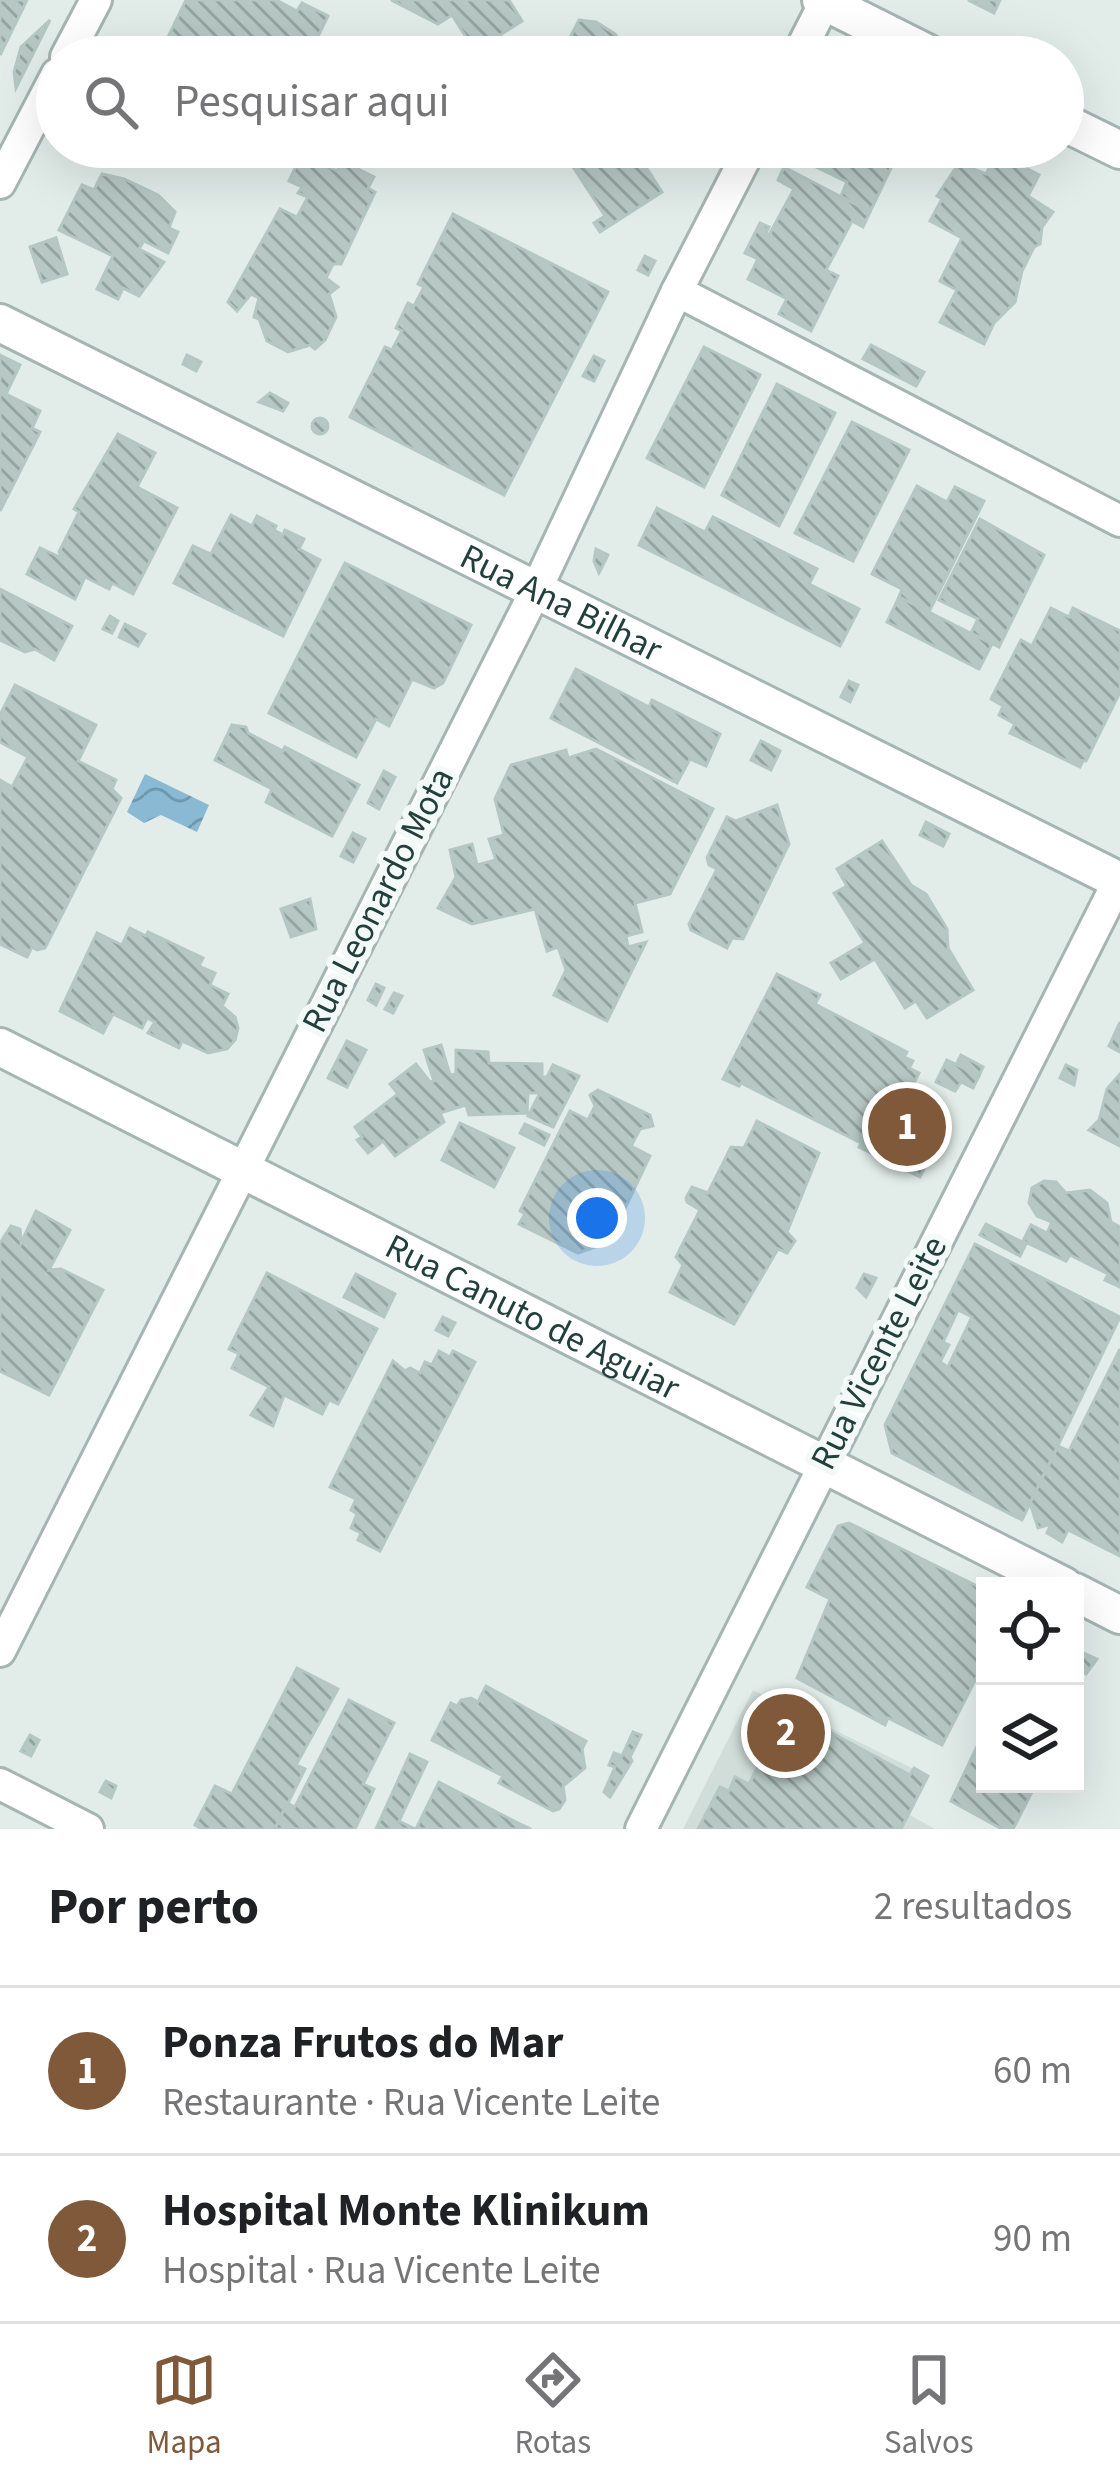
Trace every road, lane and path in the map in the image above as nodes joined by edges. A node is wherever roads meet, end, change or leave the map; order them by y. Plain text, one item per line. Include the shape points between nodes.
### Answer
1 (96, 0) edge
2 (824, 1) edge
3 (77, 36) edge
4 (806, 36) edge
5 (893, 36) edge
6 (36, 114) edge
7 (1084, 132) edge
8 (1120, 150) edge
9 (740, 168) edge
10 (0, 183) edge
11 (676, 291) junction
12 (0, 323) edge
13 (1120, 521) edge
14 (535, 592) junction
15 (1120, 880) edge
16 (0, 1047) edge
17 (241, 1170) junction
18 (822, 1463) junction
19 (1046, 1577) edge
20 (1084, 1597) edge
21 (1120, 1615) edge
22 (0, 1651) edge
23 (0, 1784) edge
24 (88, 1829) edge
25 (640, 1829) edge

1 - 3 street
2 - 4 street
2 - 5 street
6 - 10 street
7 - 8 street
9 - 11 street, Rua Leonardo Mota
11 - 13 street
11 - 14 street, Rua Leonardo Mota
12 - 14 street, Rua Ana Bilhar
14 - 15 street, Rua Ana Bilhar
14 - 17 street, Rua Leonardo Mota
15 - 18 street, Rua Vicente Leite
16 - 17 street, Rua Canuto de Aguiar
17 - 18 street, Rua Canuto de Aguiar
17 - 22 street, Rua Leonardo Mota
18 - 19 street, Rua Canuto de Aguiar
18 - 25 street, Rua Vicente Leite
20 - 21 street
23 - 24 street

